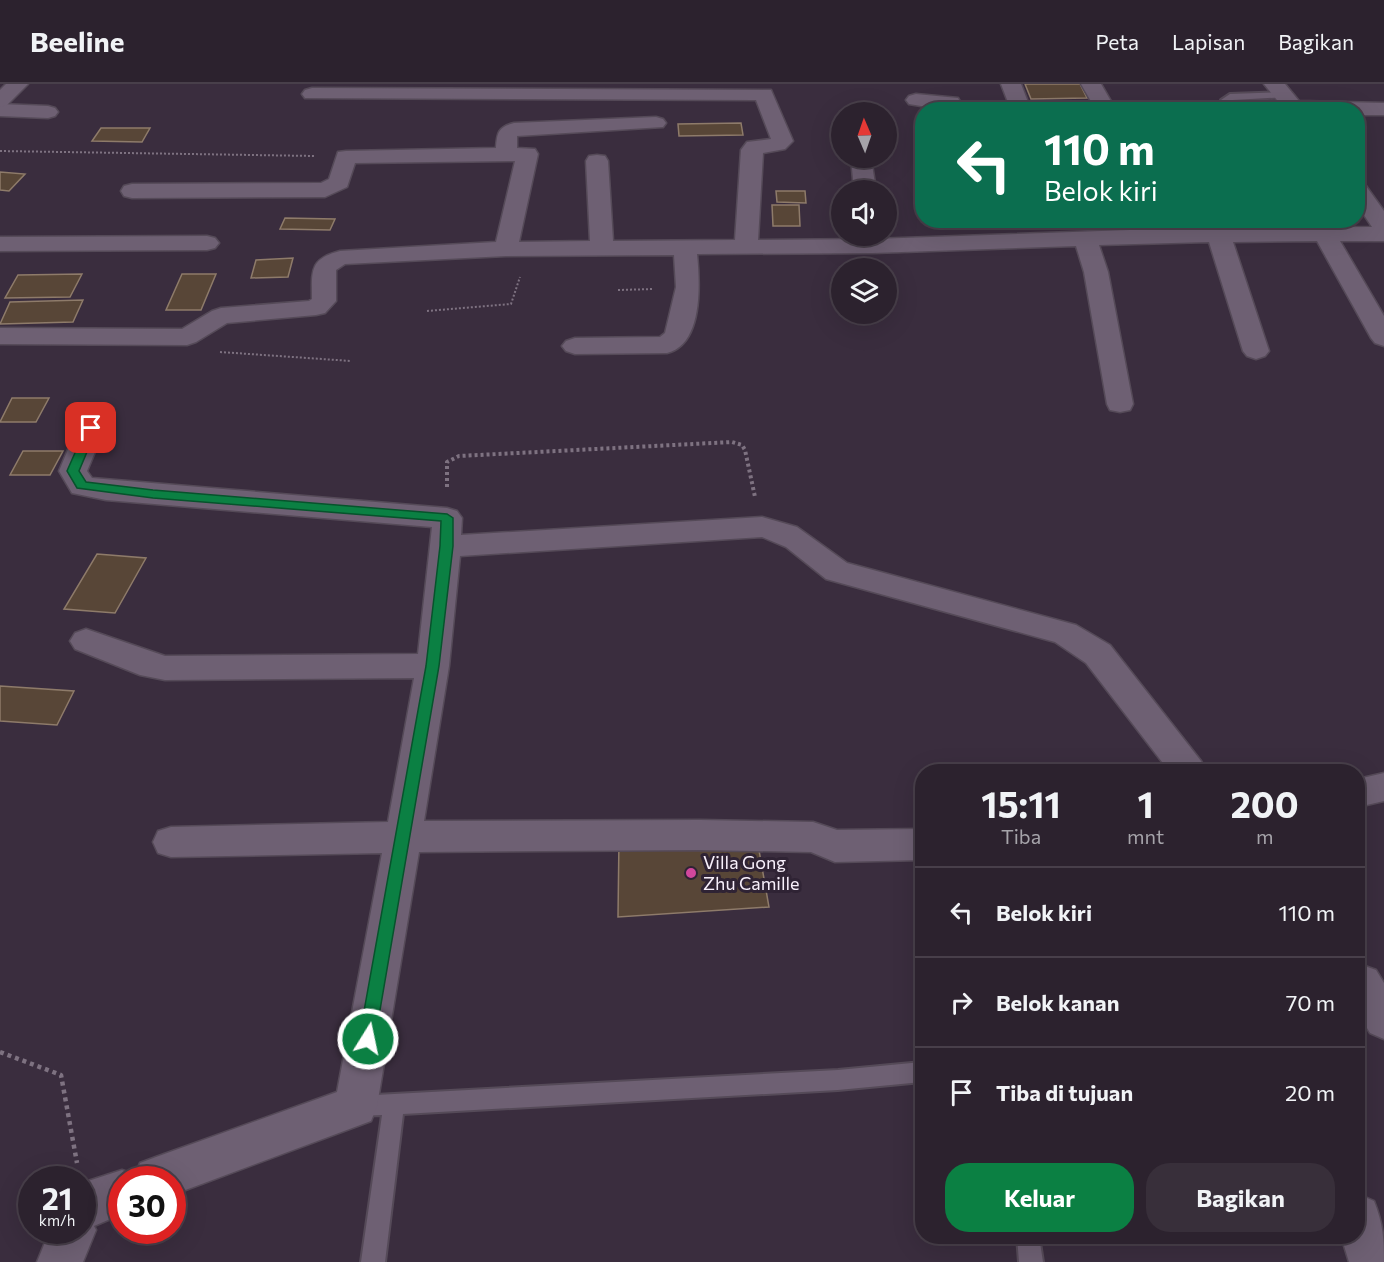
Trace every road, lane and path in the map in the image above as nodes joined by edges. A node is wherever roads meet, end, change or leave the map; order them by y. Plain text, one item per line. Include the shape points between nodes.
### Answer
1 (18, 84) edge
2 (1011, 84) edge
3 (1091, 84) edge
4 (745, 89) edge
5 (312, 93) dead end
6 (1287, 99) edge
7 (916, 100) dead end
8 (0, 101) edge
9 (951, 102) edge
10 (1018, 102) edge
11 (1101, 102) edge
12 (1227, 102) edge
13 (1316, 102) edge
14 (1365, 107) edge
15 (1384, 109) edge
16 (0, 110) edge
17 (48, 112) dead end
18 (656, 123) dead end
19 (0, 151) edge
20 (506, 154) junction
21 (346, 157) junction
22 (597, 161) dead end
23 (132, 191) dead end
24 (1365, 201) edge
25 (1384, 227) edge
26 (1008, 228) edge
27 (1184, 228) edge
28 (1324, 234) junction
29 (1384, 234) edge
30 (1219, 235) junction
31 (1085, 239) junction
32 (897, 241) edge
33 (1014, 242) junction
34 (207, 243) dead end
35 (831, 243) edge
36 (0, 244) edge
37 (746, 247) junction
38 (517, 249) junction
39 (602, 249) junction
40 (685, 249) junction
41 (427, 311) dead end
42 (0, 336) edge
43 (187, 337) junction
44 (1384, 338) edge
45 (575, 346) dead end
46 (1256, 351) dead end
47 (351, 361) dead end
48 (1120, 404) dead end
49 (91, 428) dead end
50 (762, 527) junction
51 (447, 532) junction
52 (86, 641) dead end
53 (433, 666) junction
54 (1184, 764) edge
55 (1384, 787) edge
56 (1365, 791) edge
57 (402, 837) junction
58 (171, 842) dead end
59 (915, 845) edge
60 (1368, 984) edge
61 (1384, 1020) edge
62 (0, 1052) edge
63 (915, 1073) edge
64 (375, 1104) junction
65 (76, 1166) edge
66 (186, 1169) edge
67 (1365, 1239) edge
68 (67, 1244) edge
69 (1029, 1244) edge
70 (60, 1262) edge
71 (373, 1262) edge
72 (1031, 1262) edge
73 (1372, 1262) edge

1 - 8 street
2 - 10 street
3 - 11 street
4 - 5 street
4 - 37 street via 766,96 782,141 752,150
6 - 12 lane via 1230,98
6 - 13 street
7 - 9 street
14 - 15 street
16 - 17 street
18 - 20 street via 514,129 507,133
19 - 21 path
20 - 21 street
20 - 38 street via 527,156
21 - 23 street via 339,182 325,190
22 - 39 street
24 - 25 street
26 - 33 street
27 - 30 street
27 - 31 street
28 - 29 street
28 - 30 street
28 - 44 street
30 - 46 street
31 - 33 street
31 - 48 street via 1096,272
32 - 33 street
34 - 36 street
35 - 37 street
37 - 40 street
38 - 39 street
38 - 41 path via 512,304
38 - 43 street via 340,258 324,269 324,301 316,308 221,316
39 - 40 street
40 - 45 street via 688,287 673,341 667,345
42 - 43 street
43 - 47 path via 206,349 223,353
49 - 51 street via 73,471 82,486
50 - 51 street
50 - 51 path via 745,450 732,442 459,456 446,464
50 - 54 street via 791,536 822,564 837,571 1065,633 1080,641 1098,654
51 - 53 street
52 - 53 street via 165,668
53 - 57 street
55 - 56 street
57 - 58 street
57 - 59 street via 768,836 813,837 835,846
57 - 64 street
60 - 61 street
62 - 65 path via 61,1075
63 - 64 lane
64 - 66 street
64 - 71 lane
67 - 73 street
68 - 70 street
69 - 72 lane

